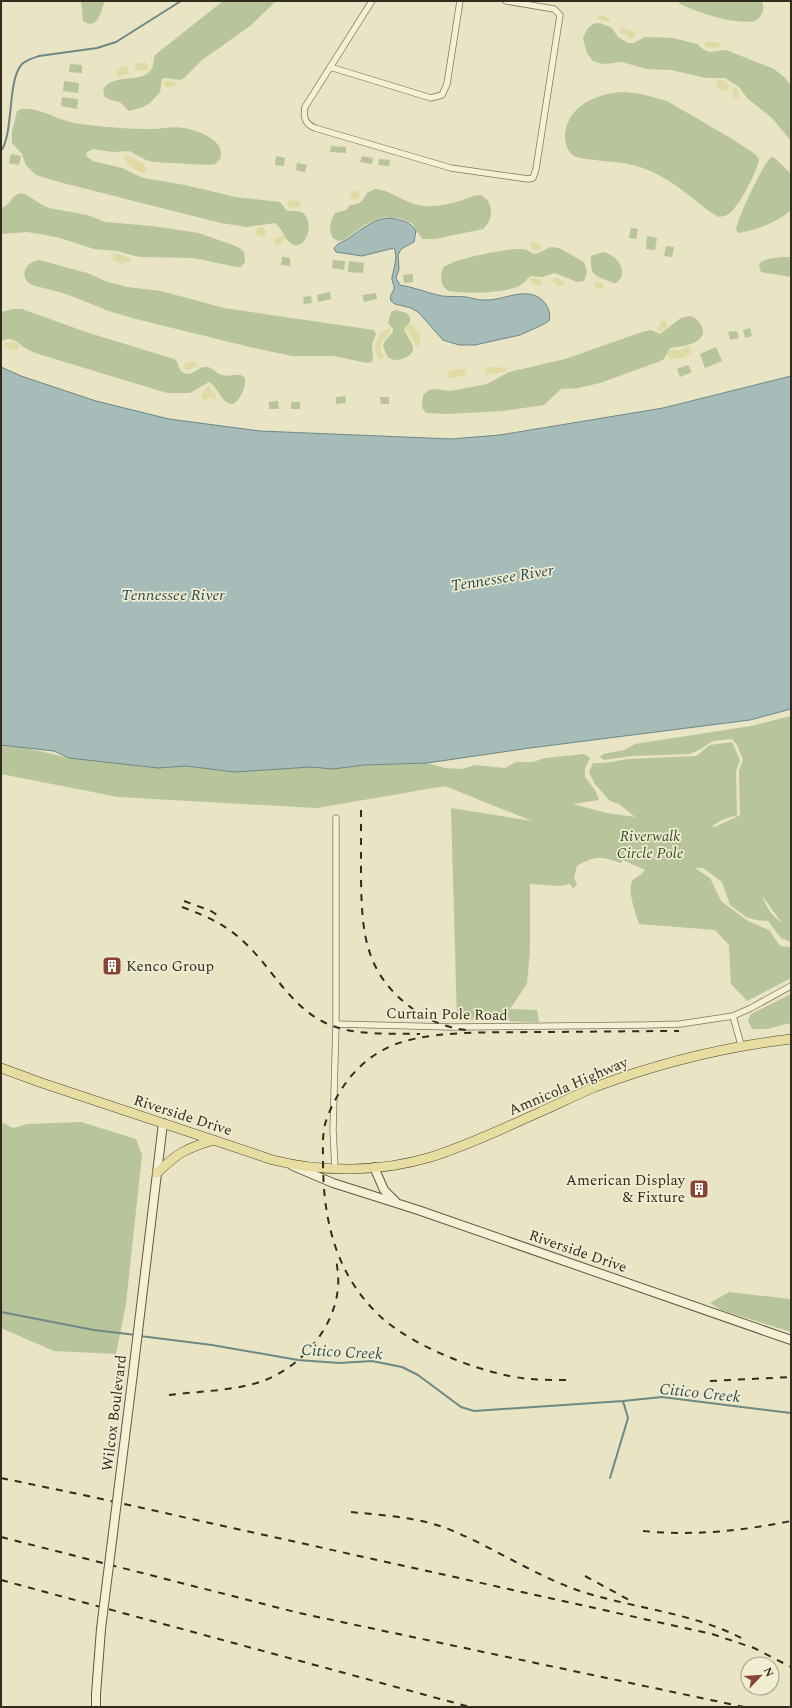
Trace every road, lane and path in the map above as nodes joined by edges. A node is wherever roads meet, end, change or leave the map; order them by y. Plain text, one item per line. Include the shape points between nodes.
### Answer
1 (372, 1) edge
2 (460, 1) edge
3 (506, 1) edge
4 (330, 67) junction
5 (336, 818) dead end
6 (791, 986) edge
7 (733, 1016) junction
8 (336, 1024) junction
9 (791, 1039) edge
10 (741, 1045) junction
11 (1, 1068) edge
12 (163, 1123) junction
13 (214, 1140) junction
14 (283, 1162) junction
15 (374, 1167) junction
16 (360, 1168) joint
17 (335, 1169) junction
18 (157, 1173) junction
19 (398, 1204) junction
20 (791, 1340) edge
21 (96, 1707) edge

1 - 4 street
2 - 4 street via 447,84 442,95 431,98
3 - 4 street via 554,9 560,15 536,168 534,176 530,179 450,168 309,126 304,117 304,107
5 - 8 street
6 - 7 street, Curtain Pole Road
7 - 8 street, Curtain Pole Road via 654,1025 451,1027
7 - 10 street
8 - 17 street via 333,1130
9 - 10 main road, Amnicola Highway
10 - 15 main road, Amnicola Highway via 632,1073 442,1153
11 - 12 main road, Riverside Drive
12 - 13 main road, Riverside Drive
12 - 18 main road, Wilcox Boulevard
13 - 14 main road, Riverside Drive
13 - 18 main road via 184,1150
14 - 17 main road, Riverside Drive
14 - 19 main road via 333,1183
15 - 16 main road, Amnicola Highway
15 - 19 main road, Riverside Drive via 384,1190
16 - 17 main road, Riverside Drive
18 - 21 main road, Wilcox Boulevard, bridge via 101,1629
19 - 20 main road, Riverside Drive

